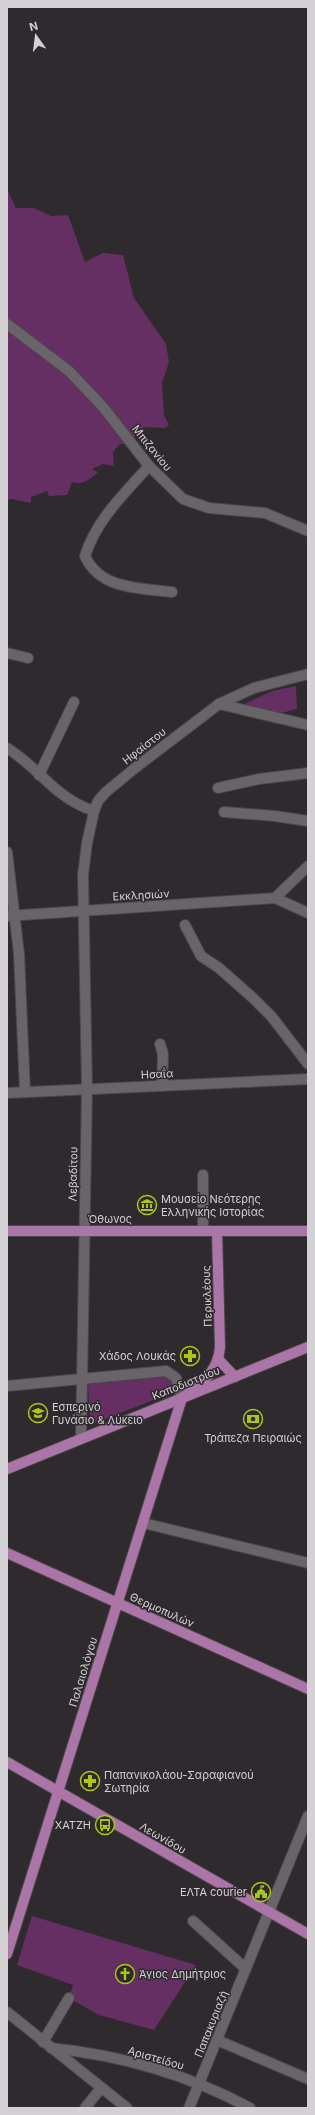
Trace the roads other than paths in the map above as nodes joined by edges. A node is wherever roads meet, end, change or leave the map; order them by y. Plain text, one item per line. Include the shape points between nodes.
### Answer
1 (7, 324) edge
2 (149, 466) junction
3 (308, 531) edge
4 (172, 592) dead end
5 (7, 653) edge
6 (28, 658) dead end
7 (308, 674) edge
8 (74, 702) dead end
9 (219, 704) junction
10 (308, 726) edge
11 (7, 748) edge
12 (308, 773) edge
13 (39, 775) junction
14 (218, 788) dead end
15 (94, 811) junction
16 (224, 812) dead end
17 (308, 821) edge
18 (7, 852) edge
19 (308, 866) edge
20 (276, 898) junction
21 (83, 910) junction
22 (308, 913) edge
23 (11, 916) edge
24 (185, 925) dead end
25 (160, 1044) dead end
26 (308, 1064) edge
27 (308, 1079) edge
28 (162, 1086) junction
29 (87, 1089) junction
30 (25, 1092) junction
31 (7, 1093) edge
32 (203, 1175) dead end
33 (7, 1231) edge
34 (84, 1231) junction
35 (203, 1231) junction
36 (308, 1231) edge
37 (217, 1232) junction
38 (308, 1347) edge
39 (219, 1360) junction
40 (235, 1377) junction
41 (81, 1379) junction
42 (7, 1386) edge
43 (182, 1398) junction
44 (81, 1439) junction
45 (7, 1469) edge
46 (143, 1523) junction
47 (7, 1553) edge
48 (308, 1563) edge
49 (117, 1603) junction
50 (308, 1689) edge
51 (7, 1762) edge
52 (59, 1792) junction
53 (308, 1816) edge
54 (269, 1913) junction
55 (193, 1922) dead end
56 (308, 1934) edge
57 (7, 1954) edge
58 (246, 1969) junction
59 (69, 1998) dead end
60 (7, 2012) edge
61 (217, 2040) junction
62 (47, 2044) junction
63 (308, 2079) edge
64 (199, 2084) junction
65 (101, 2088) junction
66 (84, 2108) edge
67 (126, 2108) edge
68 (189, 2108) edge
69 (250, 2108) edge

1 - 2 street, Μπιζανίου via 69,371 103,407
2 - 3 street, Μπιζανίου via 170,488 189,502 209,508 265,513
2 - 4 street via 119,498 93,534 85,556 99,574 113,583
5 - 6 street
7 - 9 street, Ηφαίστου via 254,688
8 - 13 street
9 - 10 street
9 - 15 street, Ηφαίστου via 110,788 98,801
11 - 13 street
12 - 14 street via 259,779
13 - 15 street via 71,801
15 - 21 street, Ηφαίστου via 84,862
16 - 17 street
18 - 23 street
19 - 20 street
20 - 21 street, Εκκλησιών
20 - 22 street
21 - 23 street, Εκκλησιών
21 - 29 street, Λεβαδίτου
23 - 30 street via 19,954
24 - 26 street via 201,956 230,977 272,1018
25 - 28 street via 163,1054
27 - 28 street, Ησαΐα
28 - 29 street, Ησαΐα
29 - 30 street, Ησαΐα
29 - 34 street, Λεβαδίτου
30 - 31 street, Ησαΐα
32 - 35 street
33 - 34 main road, Όθωνος
34 - 35 main road, Όθωνος
34 - 41 street, Λεβαδίτου
35 - 37 main road, Όθωνος
36 - 37 main road, Όθωνος
37 - 39 main road, Περικλέους
38 - 40 main road, Καποδιστρίου
39 - 40 main road
39 - 43 main road via 203,1381
40 - 43 main road, Καποδιστρίου
41 - 42 street
41 - 43 street via 166,1371 176,1378
41 - 44 street, Λεβαδίτου
43 - 44 main road, Καποδιστρίου
43 - 46 main road, Παλαιολόγου
44 - 45 main road, Καποδιστρίου
46 - 48 street
46 - 49 main road, Παλαιολόγου
47 - 49 main road, Θερμοπυλών
49 - 50 main road, Θερμοπυλών
49 - 52 main road, Παλαιολόγου
51 - 52 main road, Λεωνίδου
52 - 54 main road, Λεωνίδου
52 - 57 main road, Παλαιολόγου
53 - 54 street, Παπακυριαζή
54 - 56 main road, Λεωνίδου
54 - 58 street, Παπακυριαζή
55 - 58 street
58 - 61 street, Παπακυριαζή
59 - 62 street
60 - 62 street
61 - 63 street
61 - 64 street, Παπακυριαζή
62 - 64 street, Αριστείδου via 103,2055
62 - 65 street
64 - 68 street, Παπακυριαζή
64 - 69 street, Αριστείδου
65 - 66 street
65 - 67 street

